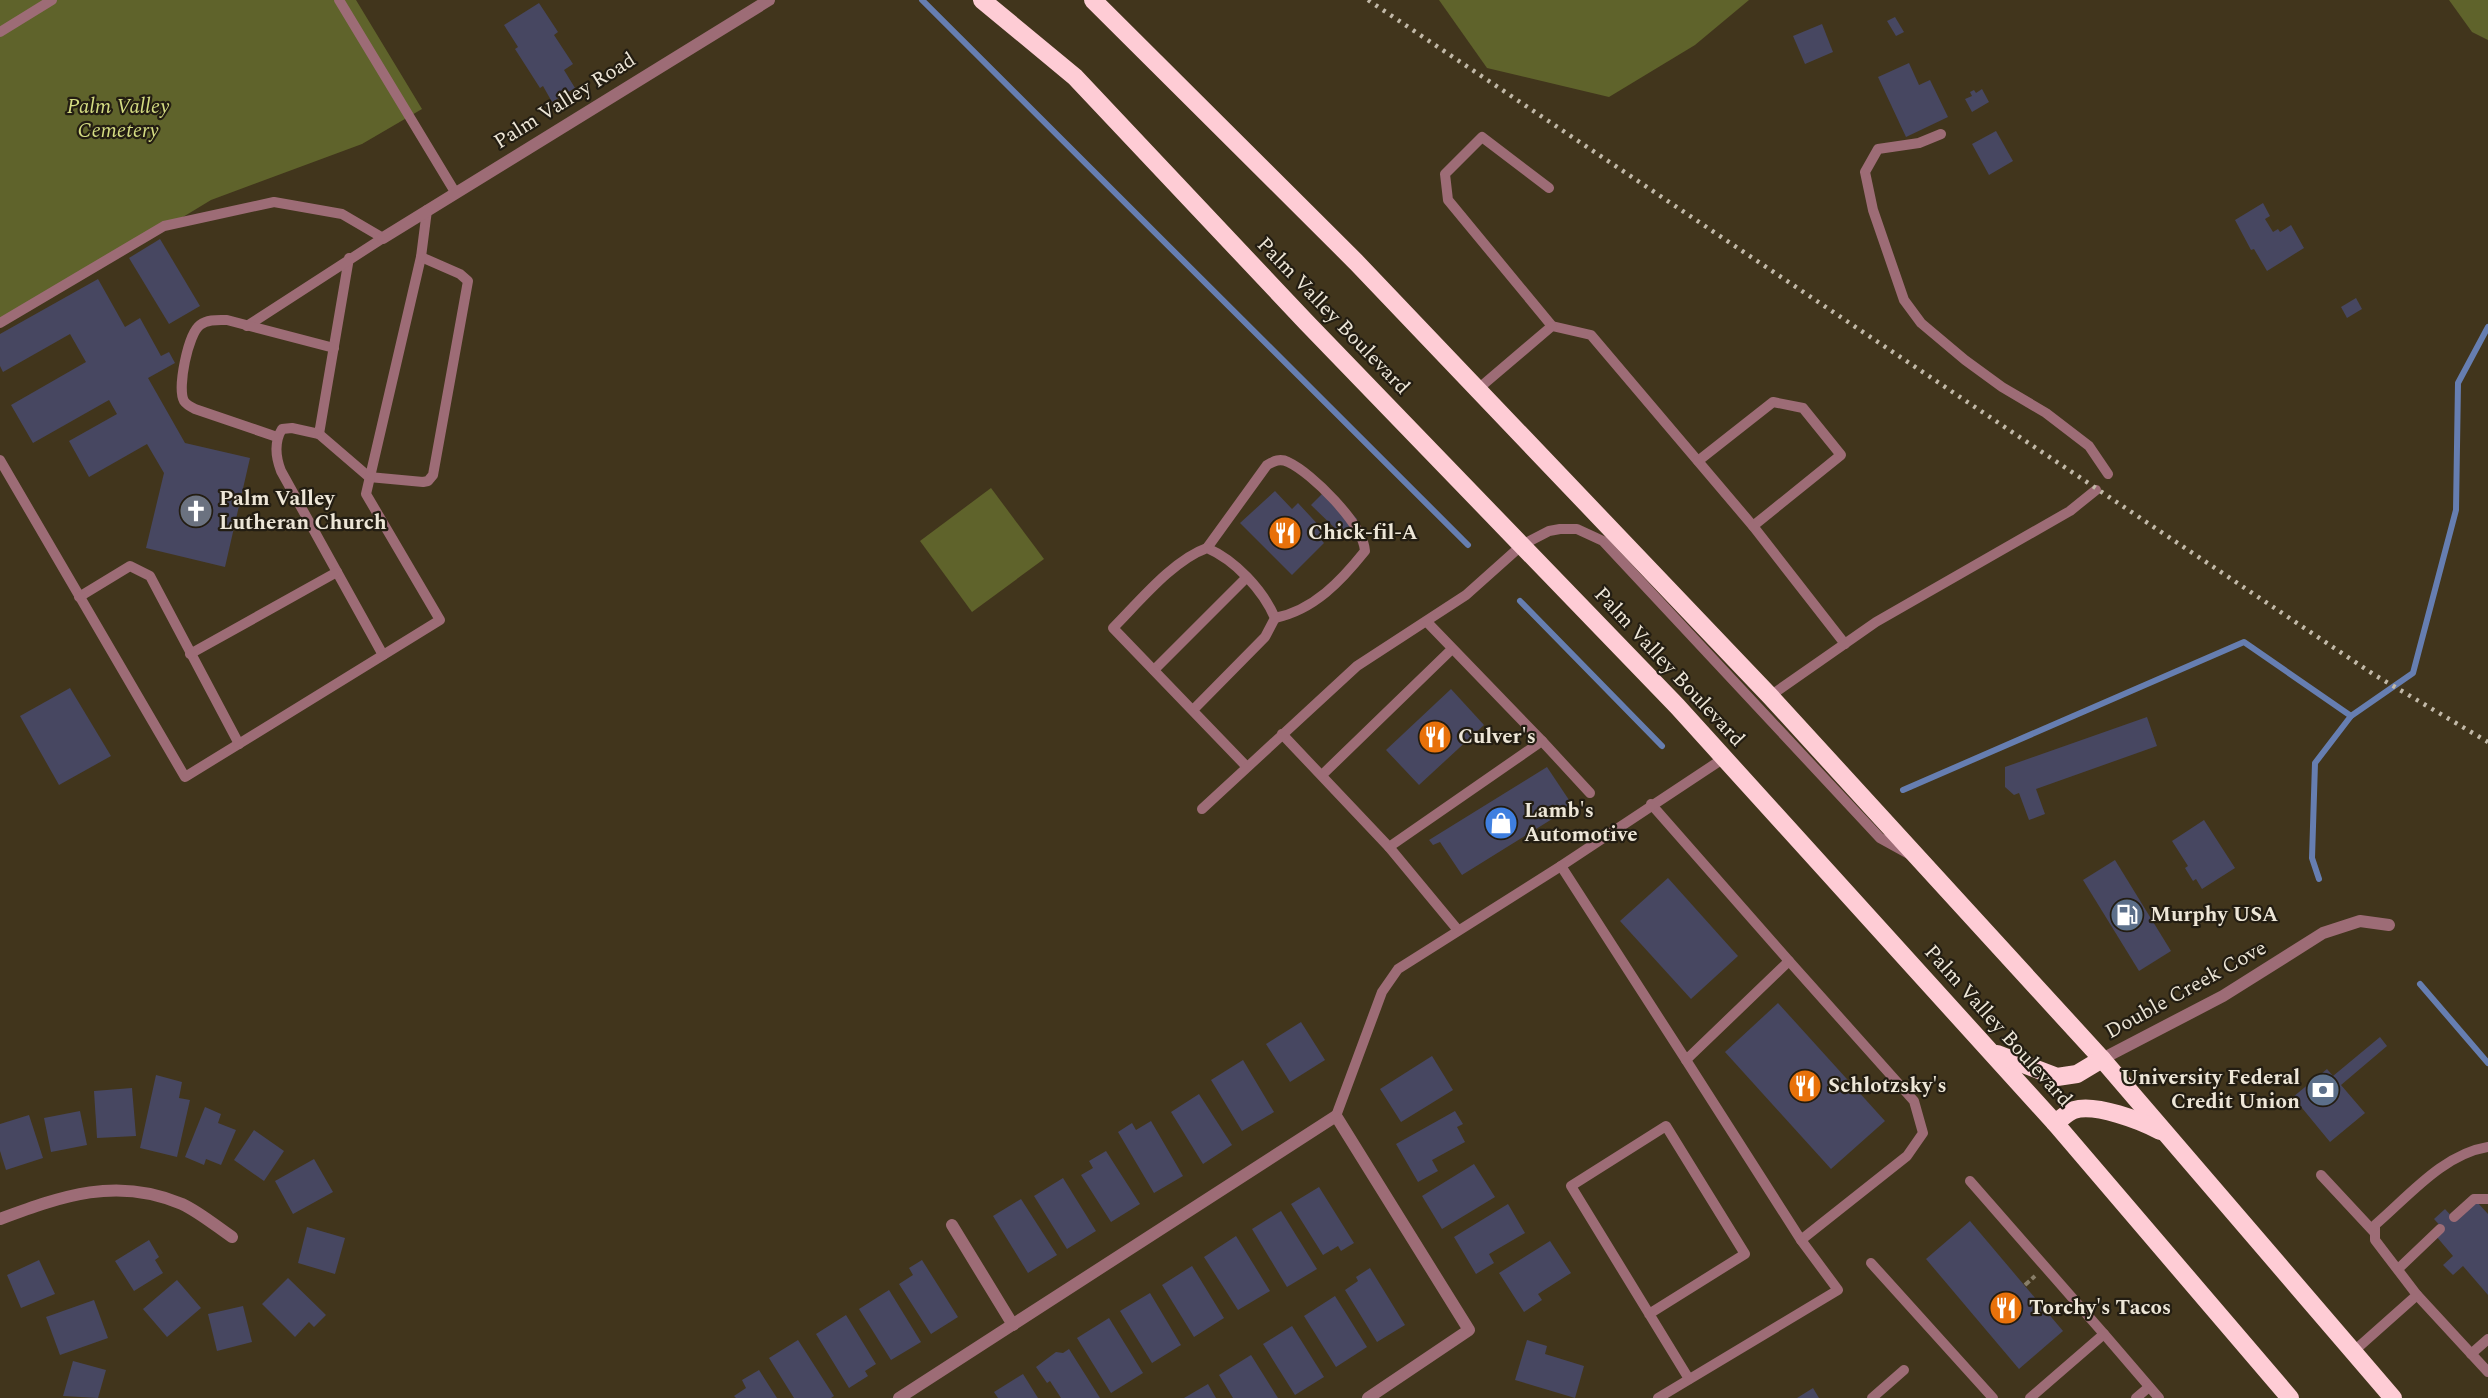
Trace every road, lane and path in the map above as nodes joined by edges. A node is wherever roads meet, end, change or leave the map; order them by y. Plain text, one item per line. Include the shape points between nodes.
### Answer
1 (52, 0) edge
2 (339, 0) edge
3 (769, 0) edge
4 (982, 0) edge
5 (1093, 0) edge
6 (0, 32) edge
7 (1941, 134) dead end
8 (1550, 188) dead end
9 (455, 192) junction
10 (427, 210) junction
11 (383, 238) junction
12 (421, 257) junction
13 (349, 258) junction
14 (0, 323) edge
15 (247, 326) junction
16 (1552, 326) junction
17 (334, 348) junction
18 (1478, 389) junction
19 (319, 434) junction
20 (277, 437) junction
21 (0, 460) edge
22 (1698, 461) junction
23 (2108, 474) dead end
24 (369, 477) junction
25 (2096, 490) dead end
26 (1753, 526) junction
27 (1522, 545) junction
28 (1207, 548) junction
29 (337, 572) junction
30 (1246, 578) junction
31 (79, 597) junction
32 (1275, 618) junction
33 (1426, 622) junction
34 (1845, 644) junction
35 (1452, 649) junction
36 (190, 654) junction
37 (383, 655) junction
38 (1154, 670) junction
39 (1770, 696) junction
40 (1192, 710) junction
41 (1282, 734) junction
42 (1542, 741) junction
43 (239, 744) junction
44 (1724, 758) junction
45 (1246, 766) junction
46 (1322, 775) junction
47 (1590, 793) dead end
48 (1651, 804) junction
49 (1202, 809) dead end
50 (1389, 847) junction
51 (1925, 863) junction
52 (1561, 866) junction
53 (2389, 925) dead end
54 (1457, 929) junction
55 (1789, 961) junction
56 (1990, 1051) junction
57 (2102, 1059) junction
58 (1686, 1060) junction
59 (1336, 1116) junction
60 (2055, 1123) junction
61 (2169, 1137) junction
62 (2488, 1147) edge
63 (2321, 1175) dead end
64 (1970, 1181) dead end
65 (2488, 1199) edge
66 (2454, 1217) dead end
67 (0, 1219) edge
68 (952, 1225) dead end
69 (2440, 1229) dead end
70 (2375, 1233) junction
71 (232, 1237) dead end
72 (1801, 1240) junction
73 (1871, 1263) dead end
74 (2398, 1269) junction
75 (2037, 1275) dead end
76 (2025, 1286) dead end
77 (2417, 1295) junction
78 (1648, 1314) junction
79 (1013, 1324) junction
80 (2104, 1334) junction
81 (2488, 1339) edge
82 (2354, 1350) junction
83 (2471, 1354) junction
84 (1904, 1370) dead end
85 (2488, 1372) edge
86 (1689, 1379) junction
87 (2150, 1387) junction
88 (1877, 1397) edge
89 (899, 1398) edge
90 (1368, 1398) edge
91 (1658, 1398) edge
92 (1993, 1398) edge
93 (2030, 1398) edge
94 (2136, 1398) edge
95 (2159, 1398) edge
96 (2290, 1398) edge
97 (2393, 1398) edge

1 - 6 lane
2 - 9 lane
3 - 9 street, Palm Valley Road
4 - 27 highway, Palm Valley Boulevard via 1075,77
5 - 18 highway via 1340,245
7 - 23 lane via 1919,143 1878,149 1865,172 1873,210 1904,300 1922,323 1965,360 2089,446
8 - 16 lane via 1482,137 1445,174 1448,200
9 - 10 street, Palm Valley Road
10 - 11 street, Palm Valley Road
10 - 12 lane
11 - 13 lane
11 - 14 lane via 342,214 274,202 252,206 164,226
12 - 24 lane
12 - 24 lane via 468,280 433,475 428,482
13 - 15 lane
13 - 17 lane
15 - 17 lane
15 - 20 lane via 227,320 200,325 190,339 182,393 185,402 195,409
16 - 18 lane
16 - 22 lane via 1591,335
17 - 19 lane
18 - 39 highway
19 - 20 lane via 292,428 282,429
19 - 24 lane
20 - 29 lane via 281,471
21 - 31 lane
22 - 26 lane
22 - 26 lane via 1773,402 1803,408 1841,455
24 - 37 lane via 366,494 440,620
25 - 34 lane via 2070,511 1876,622
26 - 34 lane
27 - 33 lane via 1466,595
27 - 44 highway, Palm Valley Boulevard
27 - 51 lane via 1560,529 1577,530 1603,541 1880,838
28 - 30 lane via 1226,558
28 - 32 lane via 1267,465 1278,459 1310,477 1354,522 1365,542 1361,556 1316,601 1299,612
28 - 38 lane via 1193,553 1174,569 1113,628
29 - 36 lane
29 - 37 lane
30 - 32 lane via 1268,601
30 - 38 lane
31 - 36 lane via 130,566 150,576
31 - 43 lane via 185,777
32 - 40 lane via 1265,637
33 - 35 lane
33 - 41 lane via 1357,666
34 - 39 lane
35 - 42 lane
35 - 46 lane
36 - 43 lane
37 - 43 lane
38 - 40 lane
39 - 51 highway
40 - 45 lane
41 - 45 lane
41 - 46 lane
42 - 47 lane
42 - 50 lane
44 - 48 lane
44 - 56 highway, Palm Valley Boulevard
45 - 49 lane
46 - 50 lane
48 - 52 lane
48 - 55 lane
50 - 54 lane
51 - 57 highway
52 - 54 lane
52 - 58 lane
53 - 57 street, Double Creek Cove via 2360,921 2323,933 2223,996
54 - 59 lane via 1398,969 1382,992
55 - 58 lane
55 - 72 lane via 1914,1101 1923,1134 1907,1156
56 - 57 highway via 2057,1077 2077,1074
56 - 60 highway, Palm Valley Boulevard
57 - 61 highway
58 - 72 lane
59 - 79 street
59 - 90 street via 1469,1330
60 - 61 highway via 2075,1110 2098,1110 2145,1123
60 - 96 highway, Palm Valley Boulevard
61 - 82 highway
62 - 70 lane via 2454,1157 2375,1226
63 - 70 lane
64 - 80 lane
65 - 66 lane via 2474,1199
67 - 71 street via 52,1199 106,1190 143,1193 184,1205
68 - 79 street
69 - 74 lane
70 - 74 lane via 2375,1240
72 - 86 lane via 1838,1290
73 - 92 lane
74 - 77 lane
75 - 76 path
77 - 82 lane
77 - 83 lane
78 - 78 lane via 1570,1186 1666,1126 1745,1254
78 - 86 lane
79 - 89 street
80 - 87 lane
80 - 93 lane
81 - 83 lane
82 - 97 highway
83 - 85 lane
84 - 88 lane
86 - 91 lane
87 - 94 lane
87 - 95 lane

